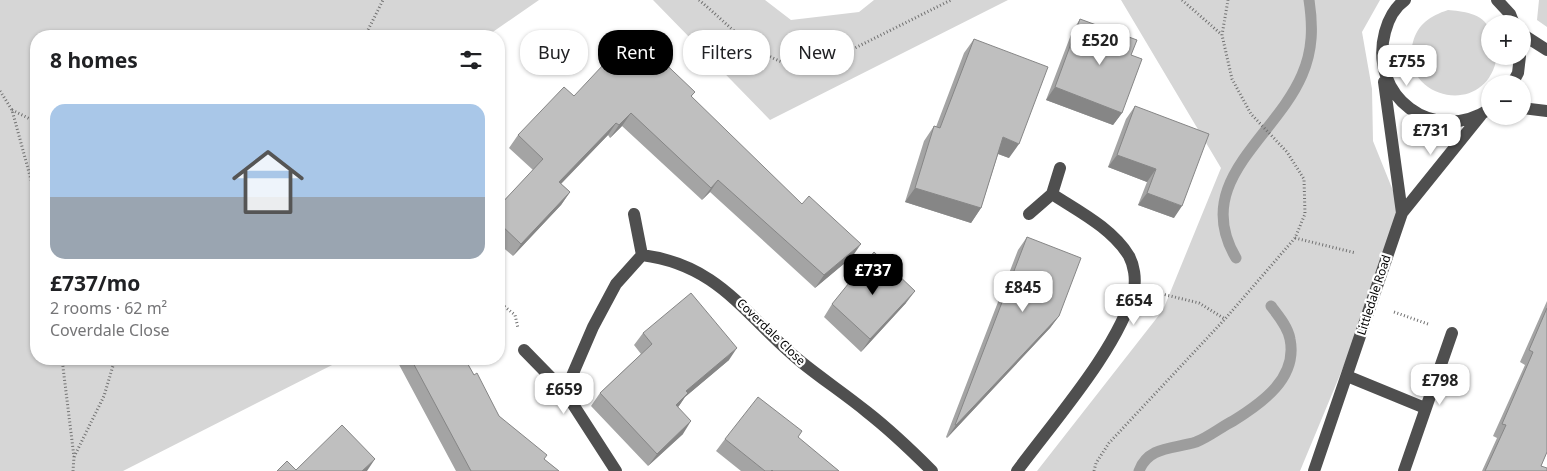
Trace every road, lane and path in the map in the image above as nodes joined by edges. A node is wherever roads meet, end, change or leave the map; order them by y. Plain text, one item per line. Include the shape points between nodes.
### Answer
1 (383, 0) edge
2 (699, 0) edge
3 (951, 0) edge
4 (1182, 0) edge
5 (1228, 0) edge
6 (1405, 0) edge
7 (1498, 0) edge
8 (1510, 0) edge
9 (1509, 15) edge
10 (1512, 15) edge
11 (368, 30) edge
12 (1222, 35) junction
13 (1531, 40) edge
14 (1547, 50) edge
15 (1383, 70) junction
16 (0, 90) edge
17 (1531, 109) edge
18 (12, 110) junction
19 (1547, 111) edge
20 (1481, 114) edge
21 (1481, 117) edge
22 (30, 119) edge
23 (1060, 168) dead end
24 (30, 176) edge
25 (1052, 194) junction
26 (1402, 213) junction
27 (634, 214) dead end
28 (1029, 214) dead end
29 (1296, 238) junction
30 (1356, 253) dead end
31 (642, 255) junction
32 (1134, 287) junction
33 (1372, 303) junction
34 (505, 307) edge
35 (1225, 319) junction
36 (1452, 333) joint
37 (524, 350) joint
38 (63, 365) edge
39 (113, 365) edge
40 (1347, 376) junction
41 (565, 392) junction
42 (1425, 408) junction
43 (74, 457) junction
44 (73, 471) edge
45 (616, 471) edge
46 (932, 471) edge
47 (1017, 471) edge
48 (1094, 471) edge
49 (1314, 471) edge
50 (1404, 471) edge

1 - 11 path
2 - 3 path via 762,52 782,62 815,66
4 - 12 path
5 - 12 path
6 - 15 street, Littledale Road via 1387,23 1381,46
7 - 9 street
8 - 10 street
12 - 29 path via 1232,79 1251,114 1287,152 1304,179 1305,214
13 - 14 street
15 - 20 street via 1392,91 1408,108 1426,118 1464,121
15 - 26 street, Littledale Road
16 - 18 path
17 - 19 street
18 - 22 path
18 - 24 path
21 - 26 street, Littledale Road
23 - 25 street
25 - 28 street
25 - 32 street via 1118,242 1130,257
26 - 33 street, Littledale Road
27 - 31 street
29 - 30 path
29 - 35 path
31 - 41 street via 616,284
31 - 46 street, Coverdale Close via 667,258 708,278 734,296 789,352 868,412
32 - 35 path via 1199,303
32 - 47 street via 1126,312 1099,360
33 - 36 path
33 - 40 street, Littledale Road
34 - 37 path via 516,315
35 - 48 path via 1109,443
36 - 42 street
37 - 41 street
38 - 43 path
39 - 43 path via 104,396
40 - 42 street
40 - 49 street, Littledale Road
41 - 45 street
42 - 50 street
43 - 44 path

